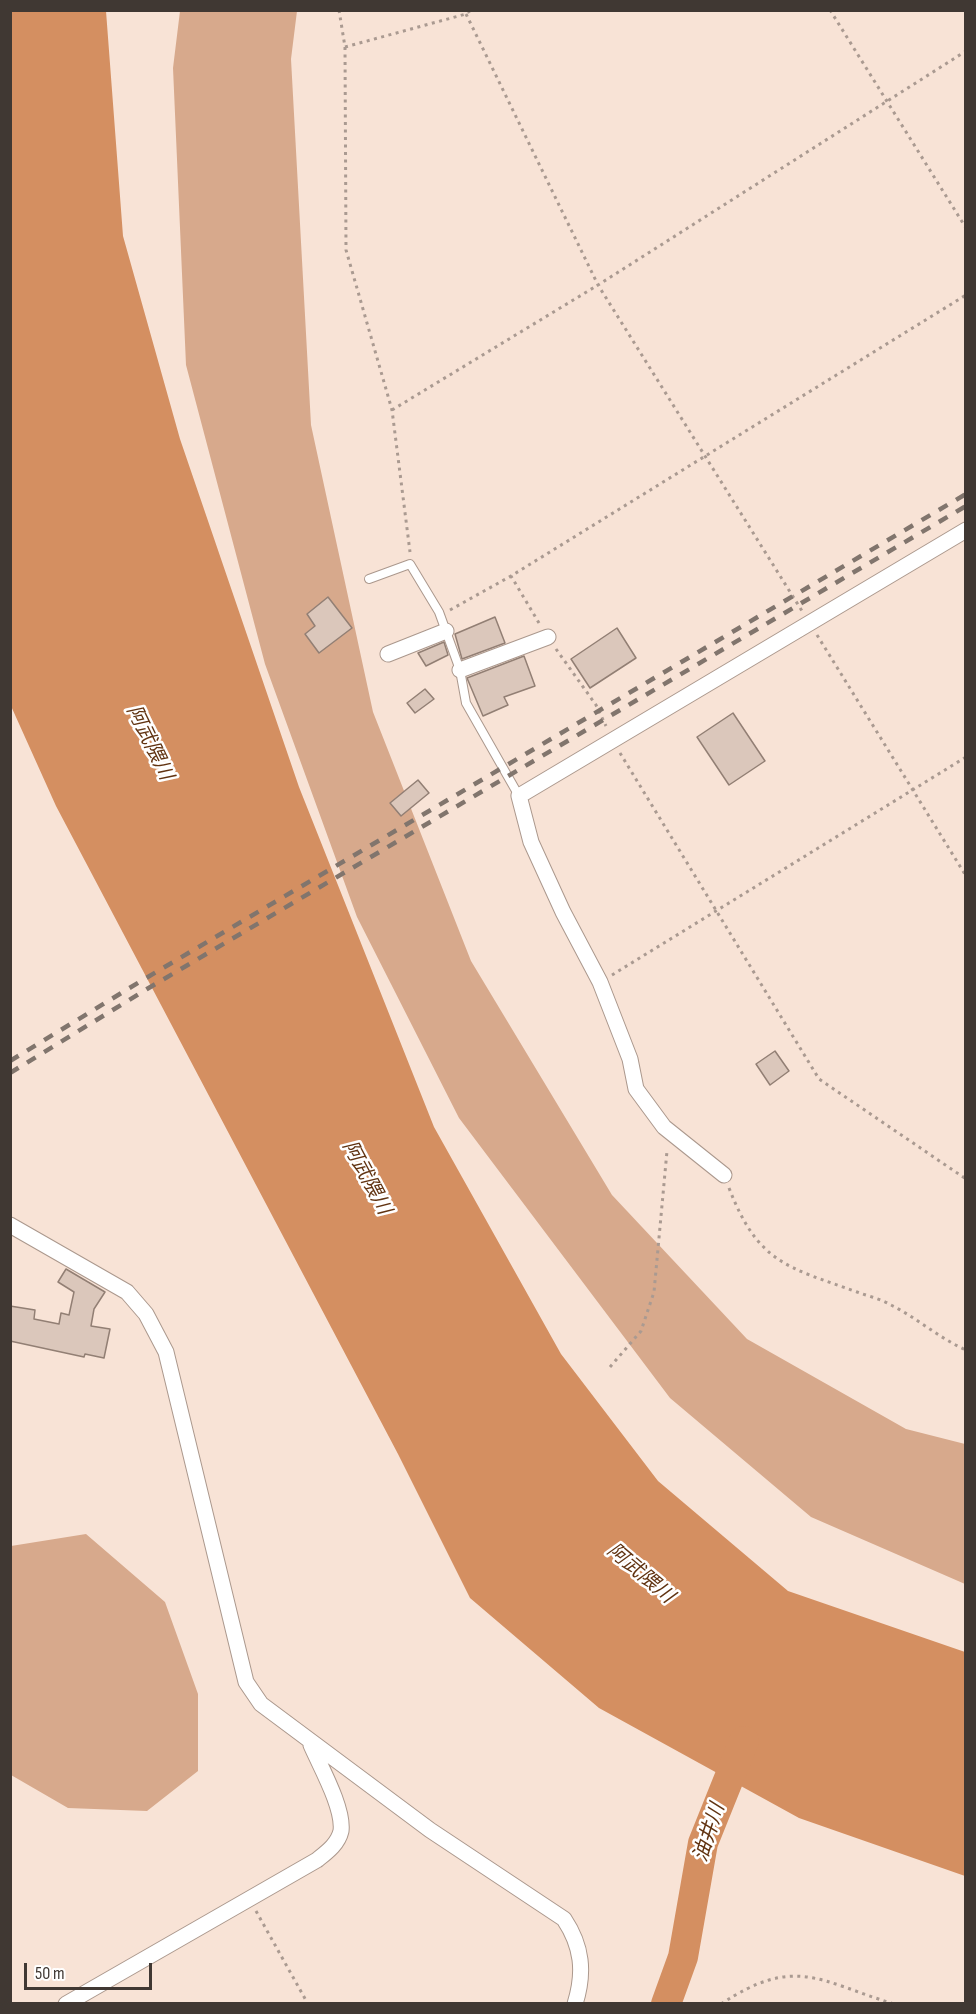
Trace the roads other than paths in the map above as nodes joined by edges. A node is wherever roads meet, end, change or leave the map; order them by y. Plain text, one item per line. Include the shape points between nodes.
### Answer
1 (966, 530) edge
2 (369, 579) dead end
3 (446, 631) junction
4 (548, 638) road end
5 (388, 654) dead end
6 (460, 670) junction
7 (519, 796) junction
8 (724, 1175) road end
9 (10, 1225) edge
10 (310, 1742) junction
11 (66, 2004) edge
12 (574, 2004) edge

1 - 7 street
2 - 3 lane via 411,564
3 - 5 street
3 - 6 lane
4 - 6 street
6 - 7 lane via 466,703
7 - 8 street via 531,842 600,982 630,1059 636,1089 669,1131
9 - 10 street via 127,1292 157,1332 166,1352 246,1682 261,1704
10 - 11 street via 337,1805 340,1832 333,1847 317,1860
10 - 12 street via 430,1830 564,1919 581,1953 582,1971

